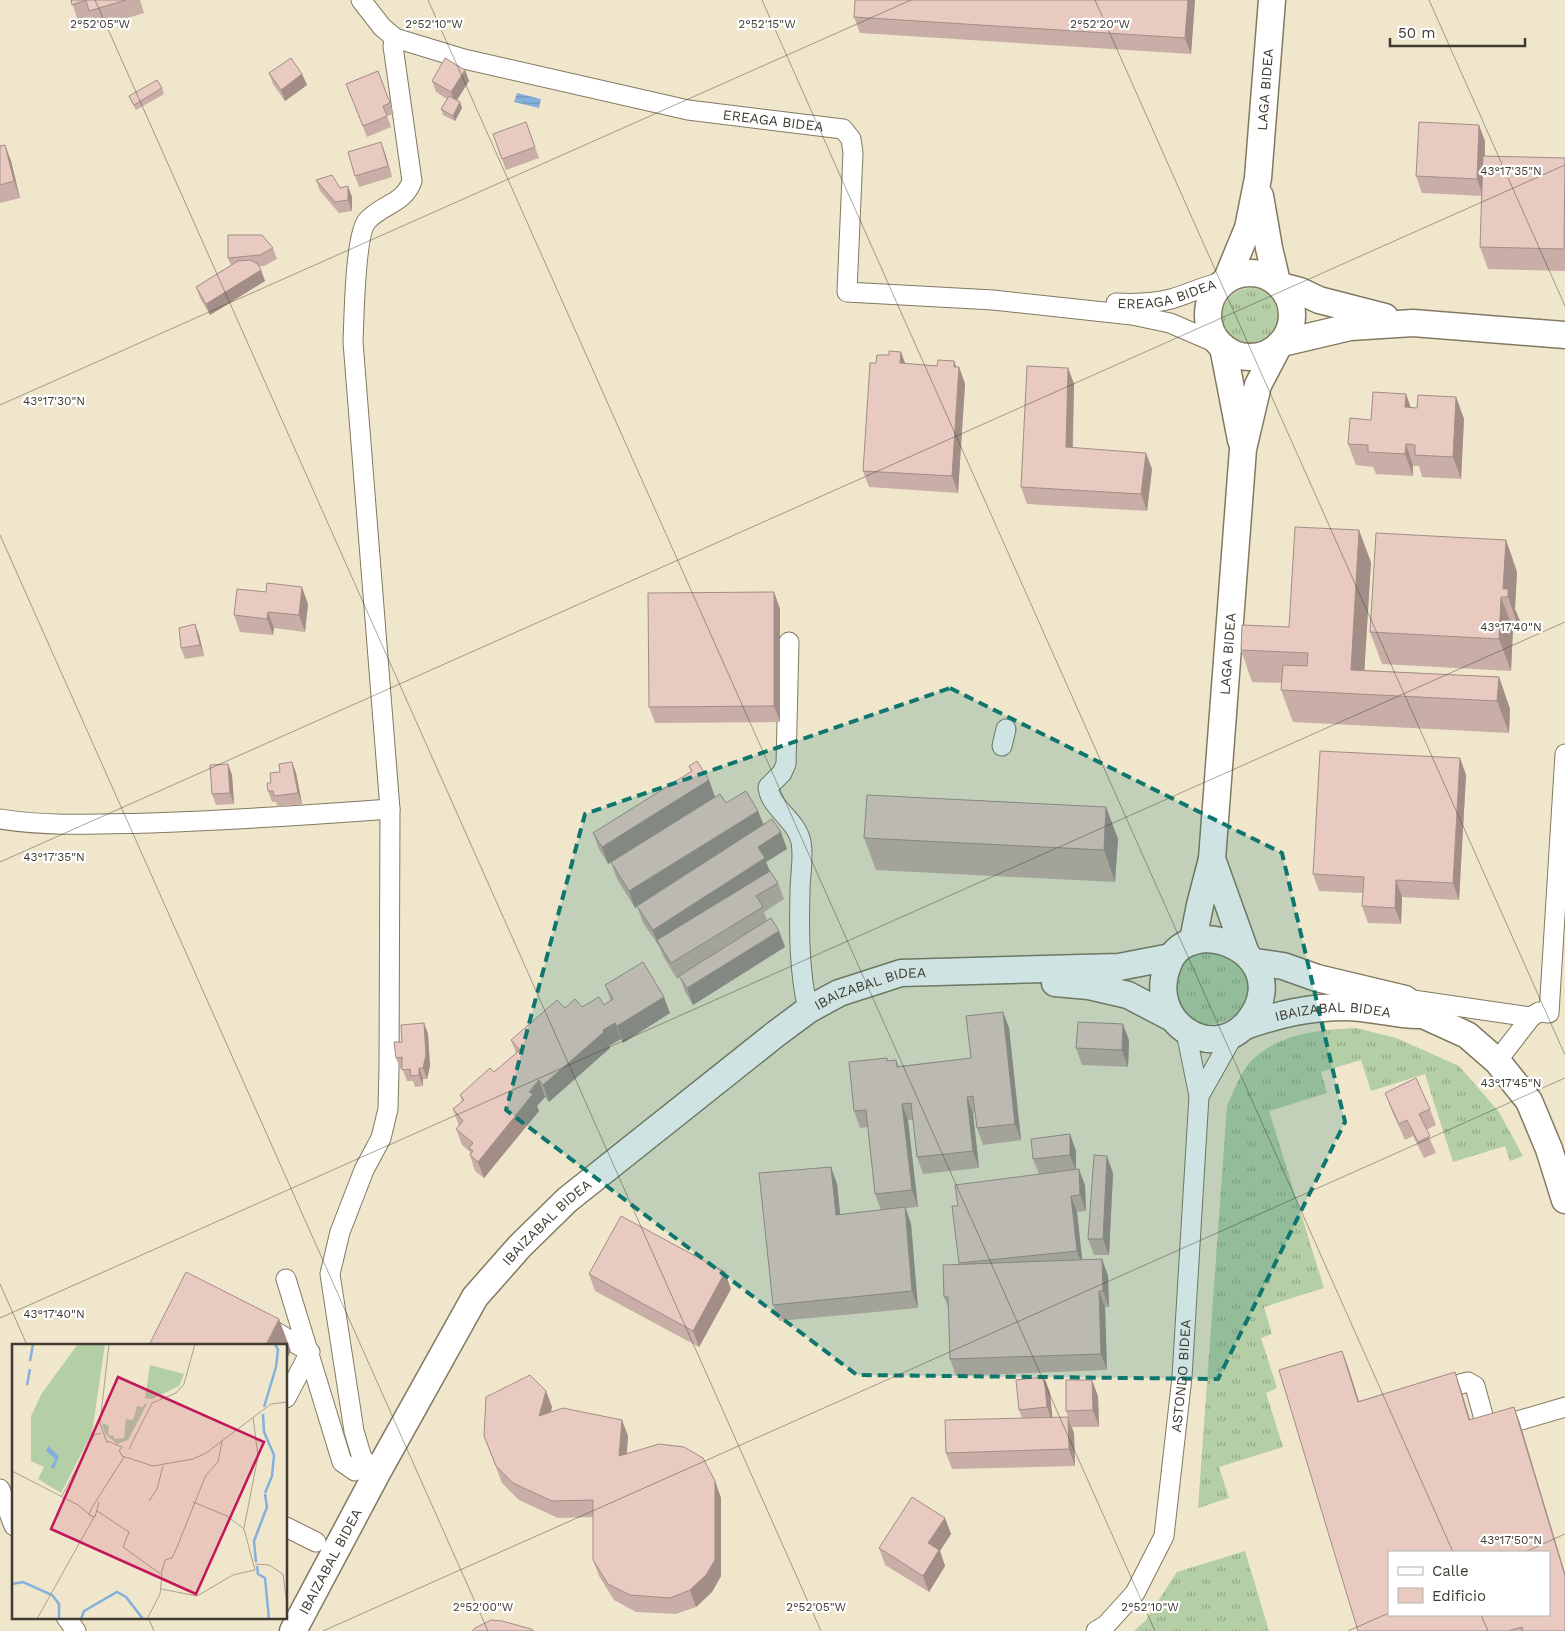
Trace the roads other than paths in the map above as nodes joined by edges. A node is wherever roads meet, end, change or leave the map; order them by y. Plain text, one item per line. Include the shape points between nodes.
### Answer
1 (361, 0) edge
2 (1272, 0) edge
3 (395, 38) junction
4 (1258, 178) junction
5 (1225, 281) junction
6 (1279, 284) junction
7 (1050, 306) junction
8 (1413, 323) junction
9 (1565, 335) edge
10 (1280, 344) junction
11 (1222, 346) junction
12 (1243, 449) junction
13 (789, 642) dead end
14 (1565, 754) edge
15 (390, 809) junction
16 (0, 819) edge
17 (1212, 859) junction
18 (1193, 940) junction
19 (1171, 956) junction
20 (1250, 957) junction
21 (946, 970) junction
22 (1414, 1007) junction
23 (808, 1010) junction
24 (1531, 1017) junction
25 (1178, 1025) junction
26 (1239, 1030) junction
27 (1497, 1062) junction
28 (1199, 1096) junction
29 (1565, 1200) edge
30 (286, 1279) dead end
31 (246, 1314) edge
32 (310, 1352) junction
33 (288, 1394) edge
34 (1415, 1397) edge
35 (1565, 1407) edge
36 (366, 1472) junction
37 (0, 1489) edge
38 (12, 1521) edge
39 (288, 1528) edge
40 (316, 1542) dead end
41 (67, 1618) edge
42 (76, 1631) edge
43 (293, 1631) edge
44 (1096, 1631) edge

1 - 3 street, EREAGA BIDEA
2 - 4 street, LAGA BIDEA
3 - 7 street, EREAGA BIDEA via 464,59 688,110 842,129 851,139 853,153 847,292
3 - 15 street via 393,46 412,181 401,199 376,212 364,225 356,281 353,342
4 - 5 street, LAGA BIDEA via 1248,228
4 - 6 street, LAGA BIDEA via 1268,248
5 - 6 street via 1235,275 1252,272 1270,277
5 - 7 street, EREAGA BIDEA via 1205,285 1172,299 1140,304 1086,300
5 - 11 street via 1210,301 1208,317 1212,332
6 - 8 street via 1319,300
6 - 10 street via 1290,299 1293,314 1290,330
7 - 11 street, EREAGA BIDEA via 1132,315 1170,323
8 - 9 street
8 - 10 street via 1350,327
10 - 11 street via 1252,357
10 - 12 street, LAGA BIDEA via 1258,385
11 - 12 street, LAGA BIDEA
12 - 17 street, LAGA BIDEA
13 - 23 street via 786,764 768,787 769,795 802,841 799,921 803,987
14 - 24 street via 1548,1013 1539,1012
15 - 16 street via 249,820 68,825 35,825
15 - 36 street via 388,1110 381,1138 364,1170 340,1232 330,1274 354,1431
17 - 18 street, LAGA BIDEA
17 - 20 street, LAGA BIDEA
18 - 19 street via 1180,946
18 - 20 street via 1220,939 1233,943
19 - 21 street, IBAIZABAL BIDEA via 1119,967
19 - 25 street via 1163,976 1162,990 1164,1003
20 - 22 street, IBAIZABAL BIDEA
20 - 26 street via 1261,981 1260,1001 1254,1015
21 - 23 street, IBAIZABAL BIDEA via 901,973 839,992
21 - 25 street, IBAIZABAL BIDEA via 1089,986 1128,996
22 - 24 street
22 - 26 street, IBAIZABAL BIDEA via 1397,1015 1347,1007 1288,1012
22 - 27 street, IBAIZABAL BIDEA via 1467,1034
23 - 36 street, IBAIZABAL BIDEA via 567,1200 520,1246 475,1297
24 - 27 street
25 - 26 street via 1204,1038 1218,1038
25 - 28 street, ASTONDO BIDEA
26 - 28 street, ASTONDO BIDEA
27 - 29 street, IBAIZABAL BIDEA via 1529,1101 1550,1149
28 - 44 street, ASTONDO BIDEA via 1182,1372 1164,1536 1136,1593 1106,1625
30 - 32 street
31 - 32 street
32 - 33 street
32 - 36 street via 342,1462
34 - 35 street via 1468,1382 1475,1386 1487,1430
36 - 43 street, IBAIZABAL BIDEA
37 - 38 street
39 - 40 street
41 - 42 street

